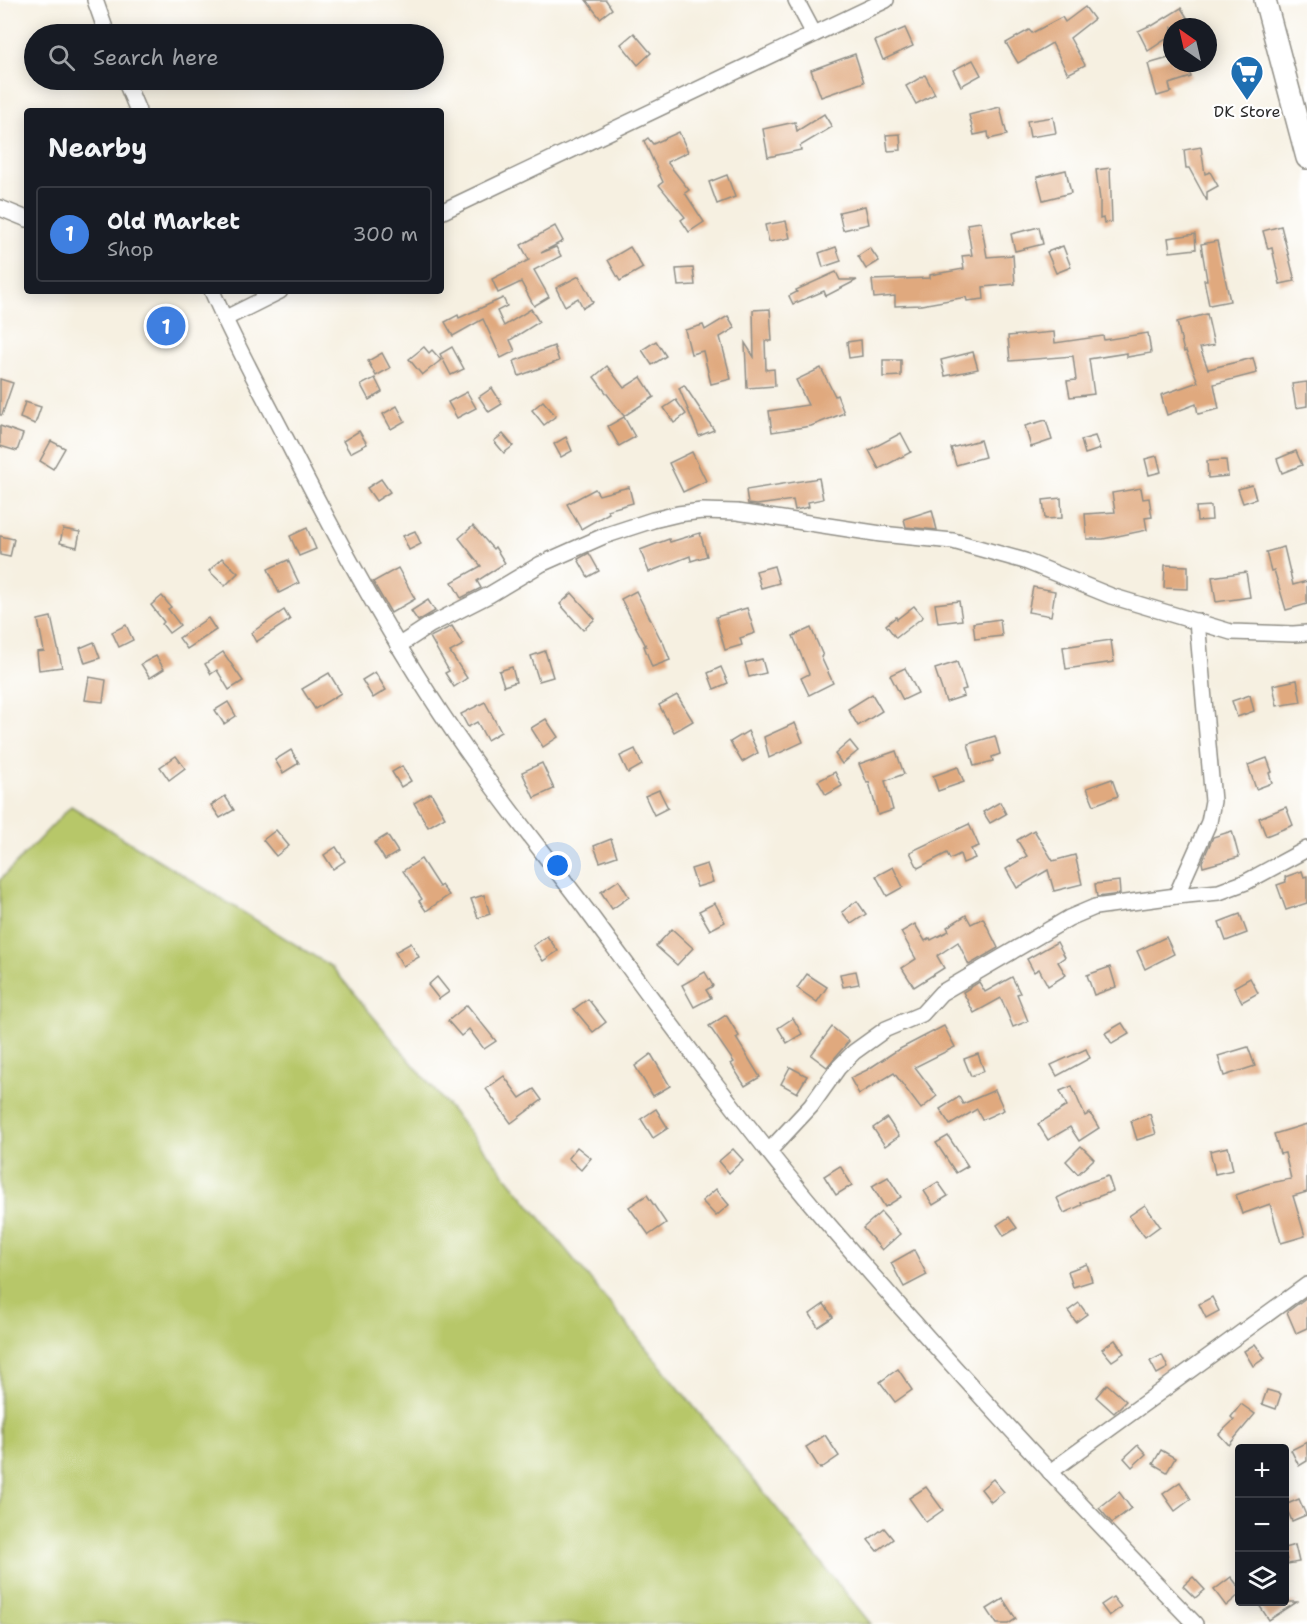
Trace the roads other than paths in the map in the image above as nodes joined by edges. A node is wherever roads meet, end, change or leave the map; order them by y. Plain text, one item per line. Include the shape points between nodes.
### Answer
1 (95, 0) edge
2 (796, 0) edge
3 (886, 0) edge
4 (1264, 0) edge
5 (103, 24) edge
6 (814, 34) junction
7 (129, 90) edge
8 (137, 108) edge
9 (1307, 158) edge
10 (0, 208) edge
11 (444, 211) edge
12 (24, 218) edge
13 (213, 294) edge
14 (274, 294) edge
15 (224, 319) junction
16 (1197, 621) junction
17 (1307, 633) edge
18 (398, 646) junction
19 (1307, 849) edge
20 (1176, 896) junction
21 (769, 1151) junction
22 (1307, 1285) edge
23 (1050, 1472) junction
24 (1195, 1624) edge

1 - 5 street
2 - 6 street
3 - 6 street
4 - 9 main road
6 - 11 street
7 - 8 street
10 - 12 street
13 - 15 street
14 - 15 street
15 - 18 street via 305,478
16 - 17 street via 1231,632
16 - 18 street via 1111,596 1025,561 953,541 737,512 702,511 678,514 604,536 541,564
16 - 20 street via 1213,801 1209,822
18 - 21 street via 481,772
19 - 20 street via 1246,882 1218,892
20 - 21 street via 1095,907 1080,913 941,993 922,1014 885,1029 854,1052
21 - 23 street via 945,1358
22 - 23 street
23 - 24 street

